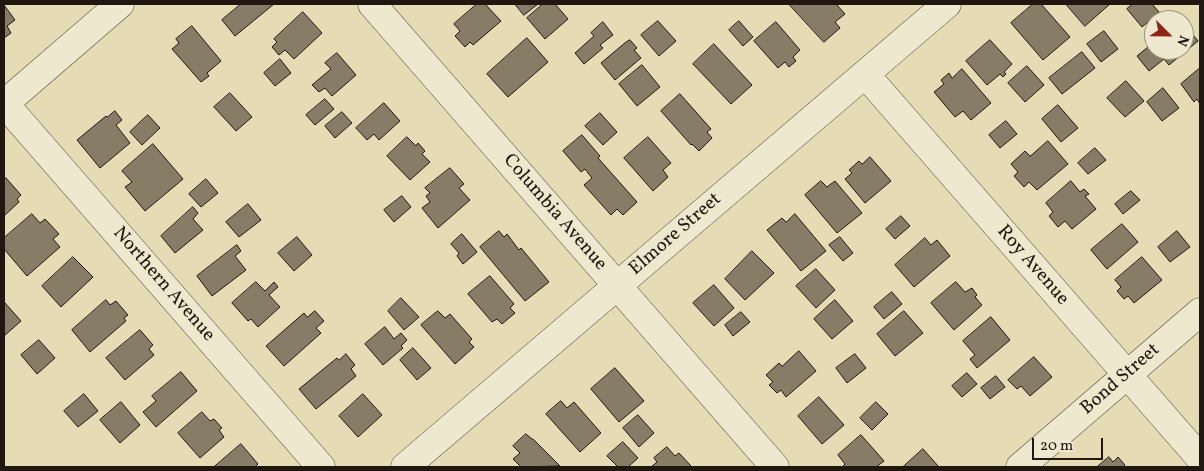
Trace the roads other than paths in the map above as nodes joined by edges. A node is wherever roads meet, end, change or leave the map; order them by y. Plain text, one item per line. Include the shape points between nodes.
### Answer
1 (120, 4) edge
2 (372, 4) edge
3 (947, 4) edge
4 (865, 74) junction
5 (4, 104) edge
6 (617, 285) junction
7 (1200, 312) edge
8 (1127, 374) junction
9 (1200, 458) edge
10 (321, 467) edge
11 (405, 467) edge
12 (776, 467) edge
13 (1020, 467) edge

1 - 5 street
2 - 6 street, Columbia Avenue
3 - 4 street, Elmore Street
4 - 6 street, Elmore Street
4 - 8 street, Roy Avenue
5 - 10 street, Northern Avenue
6 - 11 street, Elmore Street
6 - 12 street, Columbia Avenue
7 - 8 street, Bond Street
8 - 9 street, Roy Avenue
8 - 13 street, Bond Street

